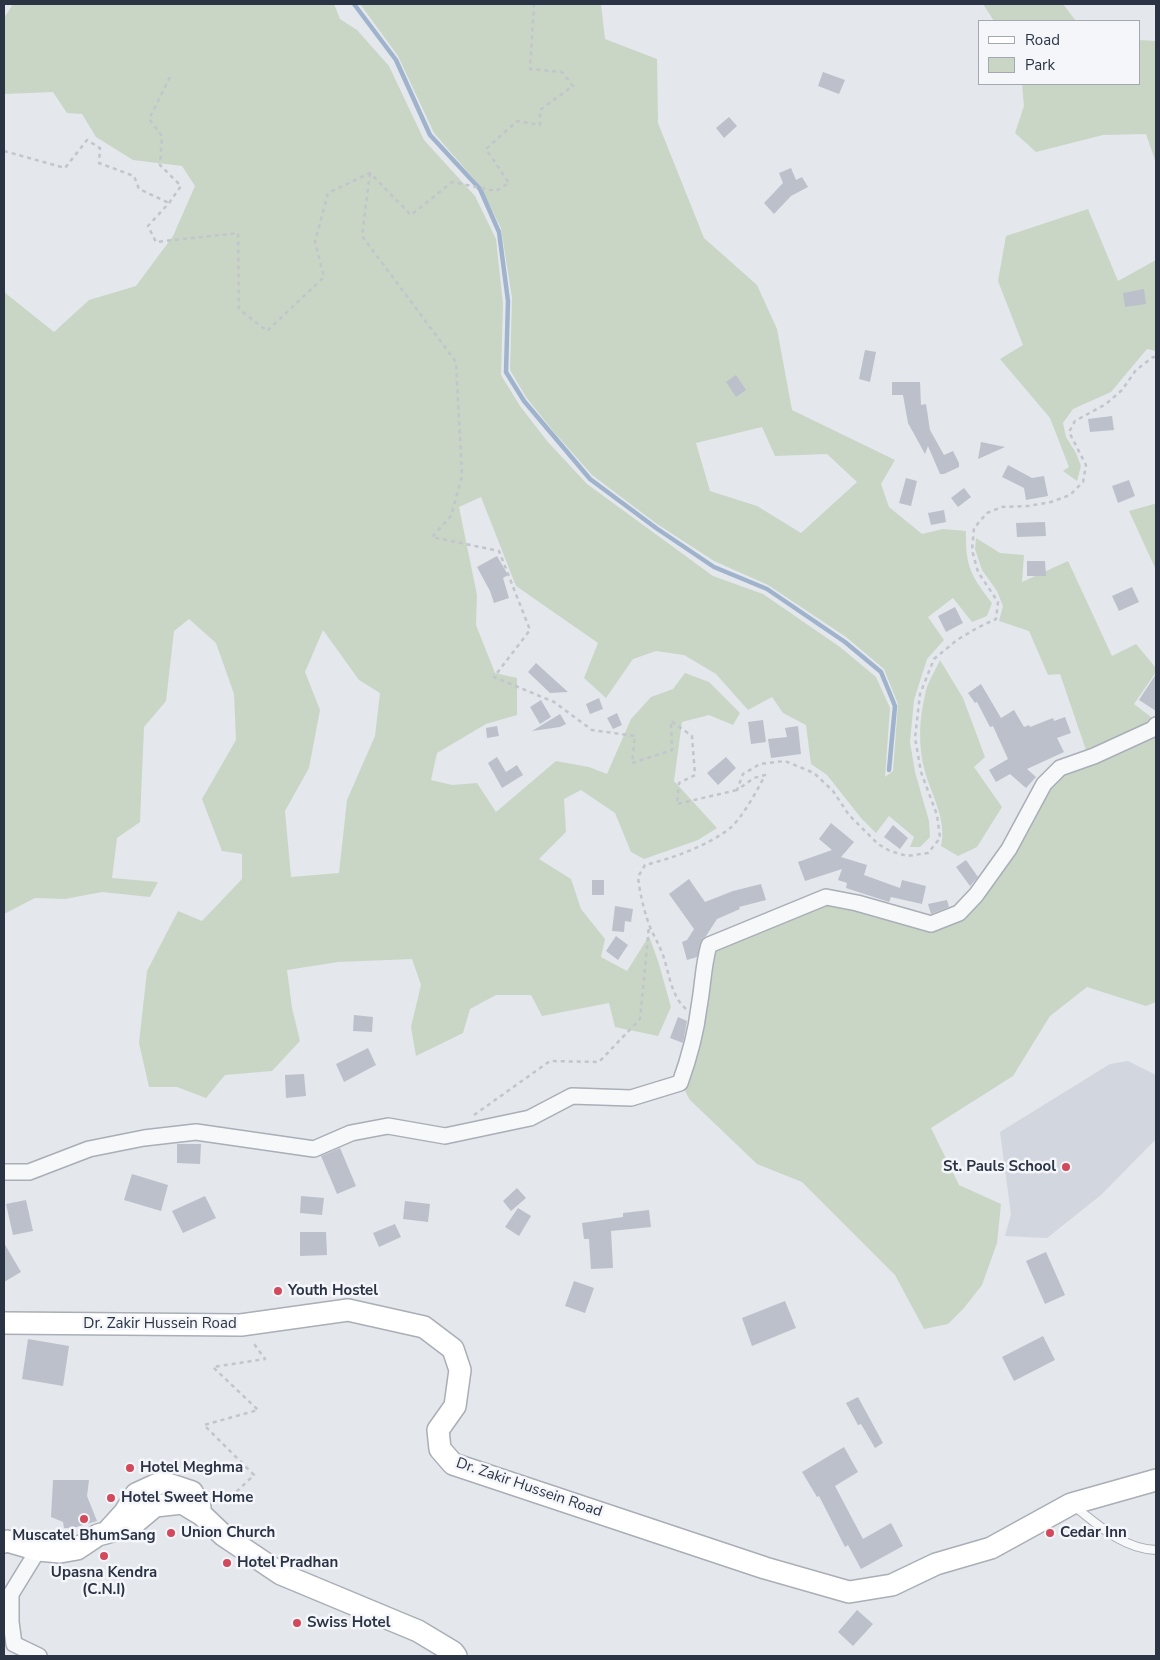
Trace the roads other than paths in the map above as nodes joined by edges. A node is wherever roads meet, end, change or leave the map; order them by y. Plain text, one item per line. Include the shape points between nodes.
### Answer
1 (1156, 725) edge
2 (4, 1172) edge
3 (4, 1323) edge
4 (1156, 1480) edge
5 (1071, 1504) junction
6 (4, 1542) edge
7 (38, 1550) junction
8 (1156, 1550) edge
9 (39, 1656) edge
10 (456, 1656) edge

1 - 2 street via 1094,756 1060,768 1044,784 1009,849 959,913 931,924 857,903 826,898 709,945 703,964 689,1058 680,1083 631,1098 572,1096 530,1118 445,1136 388,1126 351,1133 314,1149 196,1132 89,1149 29,1172
3 - 5 street, Dr. Zakir Hussein Road via 241,1325 348,1310 424,1327 453,1349 460,1370 455,1406 438,1430 440,1449 453,1464 765,1568 849,1592 892,1585 936,1564 991,1548
4 - 5 street, Dr. Zakir Hussein Road
5 - 8 lane via 1111,1536 1143,1550
6 - 7 street
7 - 9 street via 11,1594 11,1622 14,1644
7 - 10 street via 60,1552 76,1549 102,1534 131,1526 155,1506 182,1503 203,1513 223,1535 281,1574 418,1631

